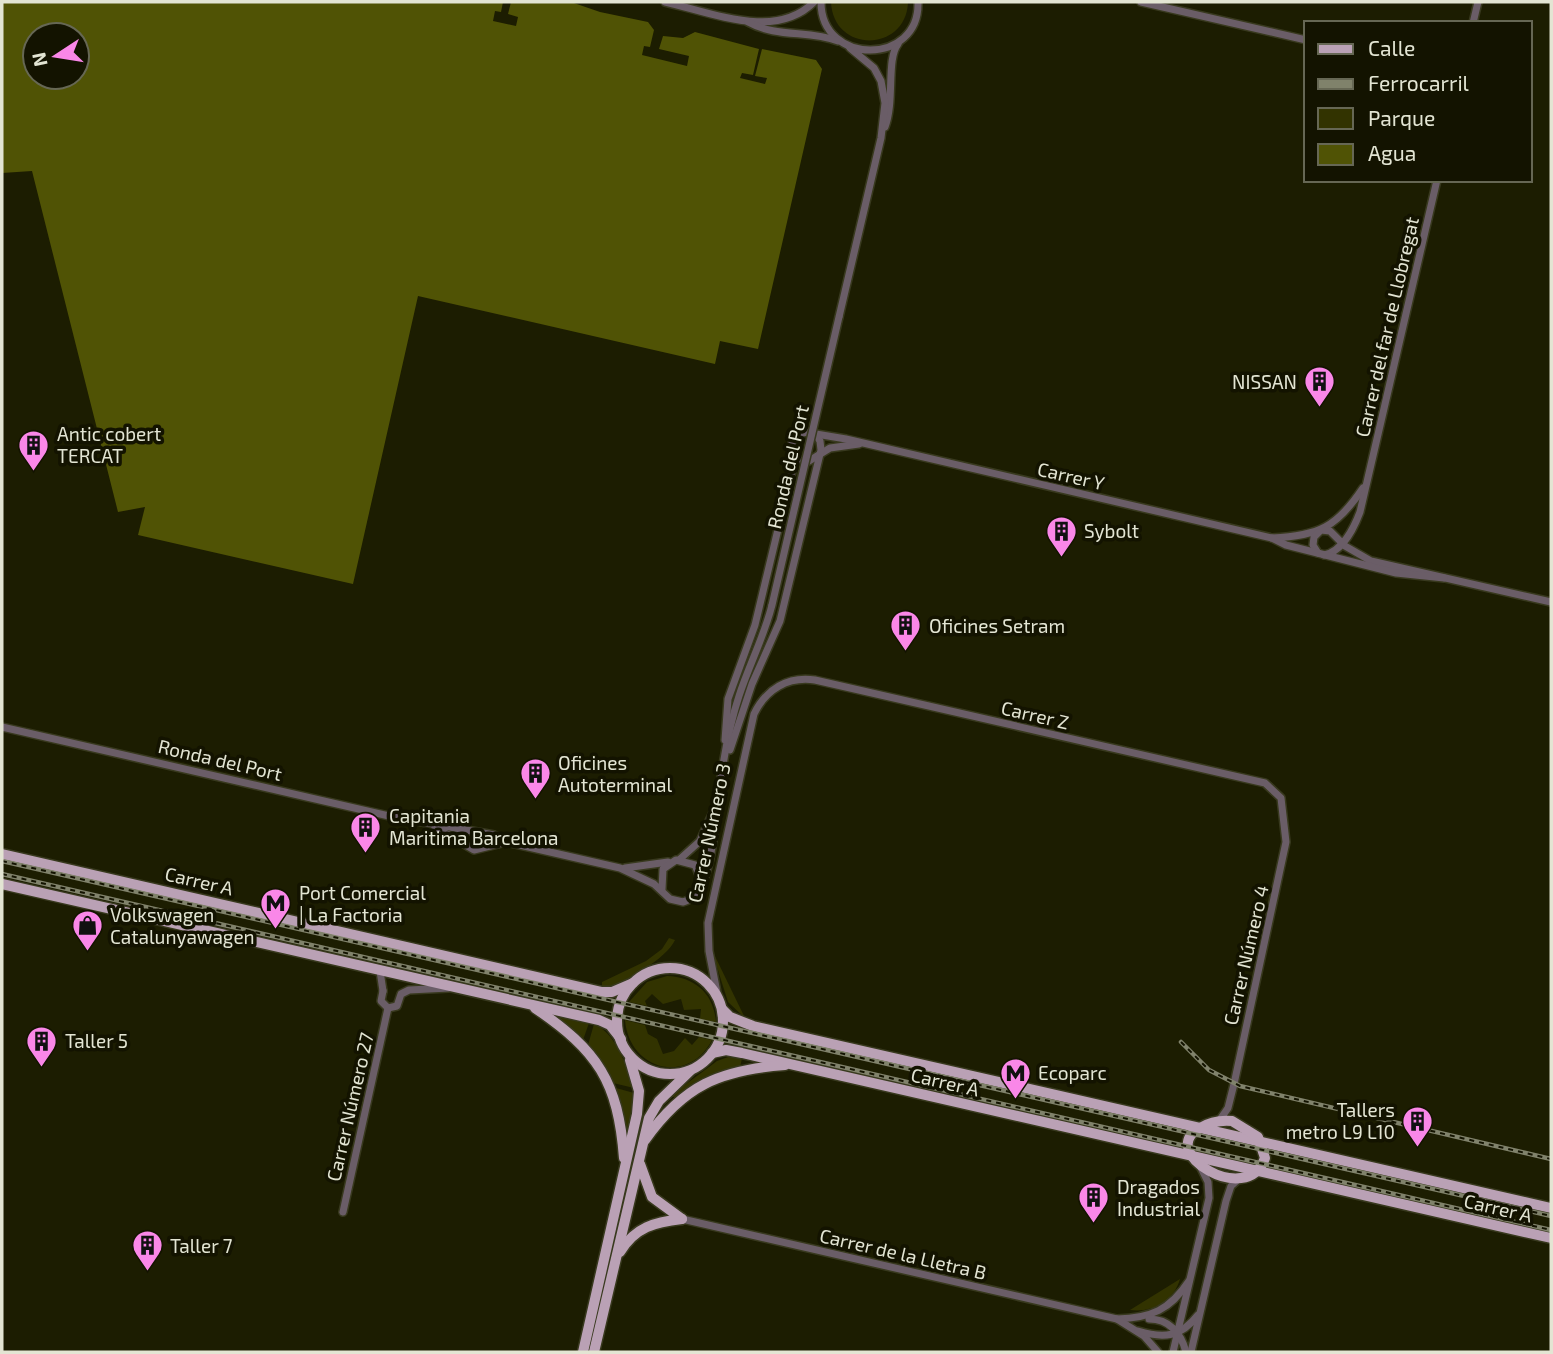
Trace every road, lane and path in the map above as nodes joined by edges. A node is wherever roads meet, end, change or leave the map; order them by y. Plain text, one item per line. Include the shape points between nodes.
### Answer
1 (665, 2) edge
2 (814, 2) edge
3 (821, 2) edge
4 (1141, 2) edge
5 (1478, 2) edge
6 (919, 3) edge
7 (744, 20) junction
8 (1473, 21) edge
9 (1304, 40) edge
10 (899, 42) junction
11 (841, 43) junction
12 (850, 48) junction
13 (881, 138) junction
14 (1437, 182) edge
15 (815, 435) junction
16 (863, 444) junction
17 (792, 450) junction
18 (818, 456) junction
19 (1367, 481) junction
20 (1321, 530) junction
21 (1272, 538) junction
22 (1339, 540) junction
23 (1321, 555) junction
24 (1444, 578) junction
25 (1551, 602) edge
26 (782, 684) joint
27 (2, 727) edge
28 (726, 761) junction
29 (1278, 793) joint
30 (718, 802) junction
31 (431, 825) junction
32 (506, 842) junction
33 (2, 854) edge
34 (674, 861) junction
35 (620, 868) junction
36 (702, 882) junction
37 (2, 884) edge
38 (665, 894) junction
39 (380, 971) junction
40 (633, 983) junction
41 (456, 987) junction
42 (529, 1004) junction
43 (720, 1006) junction
44 (388, 1008) junction
45 (621, 1040) junction
46 (628, 1053) junction
47 (712, 1053) junction
48 (795, 1065) junction
49 (693, 1068) junction
50 (1219, 1121) junction
51 (1199, 1128) junction
52 (1261, 1141) junction
53 (642, 1143) junction
54 (1191, 1155) junction
55 (639, 1157) junction
56 (624, 1165) junction
57 (1200, 1167) junction
58 (1256, 1171) junction
59 (1242, 1176) junction
60 (1551, 1208) edge
61 (343, 1212) dead end
62 (682, 1219) junction
63 (1551, 1238) edge
64 (615, 1262) junction
65 (1189, 1281) junction
66 (1200, 1313) junction
67 (1141, 1318) junction
68 (1117, 1319) junction
69 (1138, 1331) junction
70 (1177, 1333) junction
71 (583, 1352) edge
72 (594, 1352) edge
73 (1158, 1352) edge
74 (1173, 1352) edge
75 (1188, 1352) edge

1 - 7 street
2 - 7 street via 783,20
3 - 11 street via 828,29
4 - 9 street
5 - 8 street
6 - 10 street via 914,24
7 - 11 street via 766,31 820,36
10 - 12 street via 872,52
10 - 13 street via 891,56 892,106
11 - 12 street
12 - 13 street via 870,63 881,81 885,103
13 - 28 street, Ronda del Port, bridge via 772,605 738,697
14 - 19 street, Carrer del far de Llobregat
15 - 16 street, Carrer Y
15 - 17 street via 796,435
15 - 18 street via 821,444
16 - 18 street via 838,446
16 - 21 street, Carrer Y
17 - 18 street via 804,461
17 - 28 street via 793,467 755,625 726,711
18 - 28 street via 780,621
19 - 20 street via 1346,513
19 - 22 street, Carrer del far de Llobregat via 1358,517
20 - 21 street via 1300,537
20 - 22 street
20 - 23 street via 1313,540
21 - 23 street
22 - 23 street via 1335,551
22 - 24 street via 1371,561
23 - 24 street via 1408,576
24 - 25 street
26 - 29 street, Carrer Z via 815,680 1265,783
26 - 43 street, Carrer Número 3 via 763,698 754,714 716,876 707,937
27 - 31 street, Ronda del Port
28 - 30 street, Ronda del Port
29 - 50 street, Carrer Número 4 via 1285,814 1284,854 1231,1096
30 - 34 street, Carrer Número 3 via 700,841
30 - 36 street
31 - 32 street, Ronda del Port via 472,830
31 - 32 street, Ronda del Port via 474,850
32 - 35 street, Ronda del Port
33 - 40 main road, Carrer A via 602,992
34 - 35 street
34 - 36 street via 695,865
34 - 38 street via 663,869 660,879
35 - 38 street
36 - 38 street via 687,902 675,902
37 - 39 main road
39 - 41 main road
39 - 44 street via 381,1001
40 - 43 main road via 661,968 683,969 704,981
40 - 45 main road via 618,1009
41 - 42 main road
41 - 44 street via 409,990 401,994 397,1006
42 - 45 main road via 599,1020
42 - 56 main road via 582,1044 602,1068 619,1112
43 - 47 main road via 723,1031
43 - 51 main road, Carrer A via 745,1024
44 - 61 street, Carrer Número 27
45 - 46 main road
46 - 49 main road via 642,1068 656,1073
46 - 56 main road via 639,1101
47 - 48 main road, Carrer A via 730,1051
47 - 49 main road
48 - 53 main road via 739,1071 704,1083 676,1103
48 - 54 main road, Carrer A
49 - 53 main road via 653,1110
50 - 51 main road
50 - 52 main road via 1239,1124
51 - 52 main road, Carrer A
51 - 54 main road via 1190,1138
52 - 58 main road via 1265,1158
52 - 60 main road, Carrer A
53 - 55 main road
54 - 57 main road
54 - 58 main road, Carrer A
55 - 62 main road via 652,1197
55 - 64 main road
56 - 71 main road
57 - 59 main road via 1218,1176
57 - 65 street via 1208,1182 1209,1198
58 - 59 main road
58 - 63 main road, Carrer A
59 - 66 street via 1231,1186 1226,1201
62 - 64 main road via 644,1227 626,1243
62 - 68 street, Carrer de la Lletra B
64 - 72 main road
65 - 67 street via 1174,1303
65 - 70 street
66 - 70 street
66 - 75 street
67 - 68 street
67 - 70 street via 1164,1321
68 - 69 street
69 - 70 street via 1159,1337
69 - 73 street
70 - 74 street
70 - 75 street

